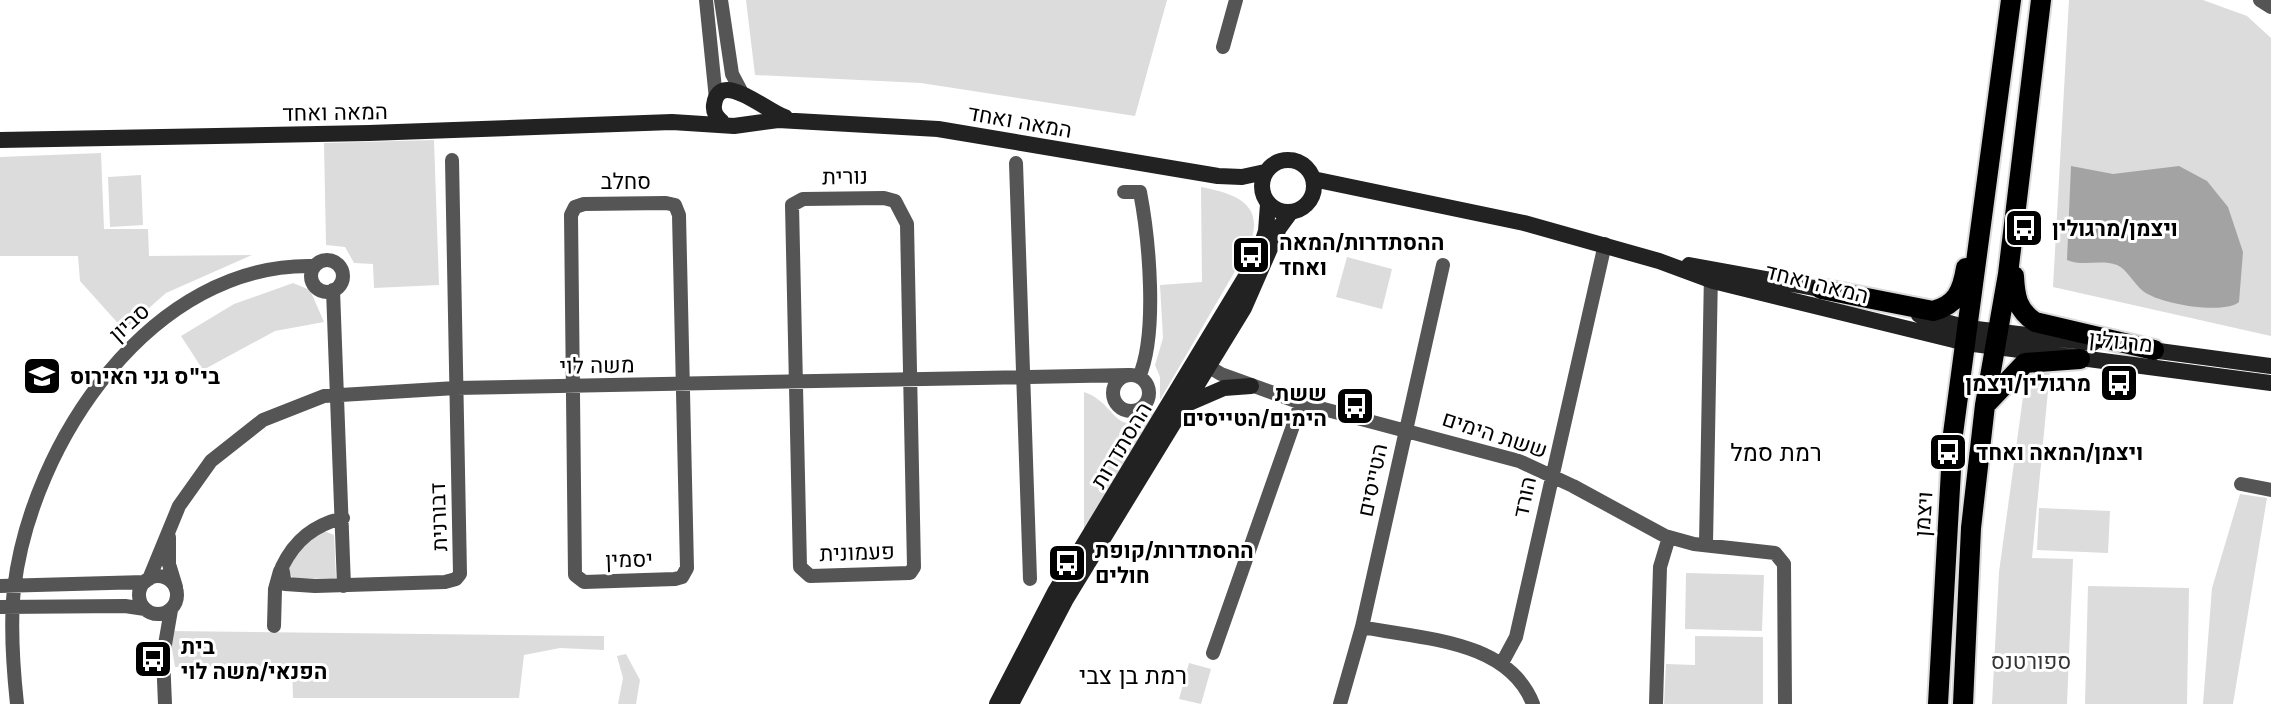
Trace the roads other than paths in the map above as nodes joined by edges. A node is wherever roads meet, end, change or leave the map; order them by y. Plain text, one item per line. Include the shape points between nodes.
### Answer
1 (706, 0) edge
2 (721, 0) edge
3 (1236, 0) edge
4 (2010, 0) edge
5 (2041, 0) edge
6 (2260, 0) edge
7 (2271, 7) edge
8 (1223, 47) dead end
9 (744, 94) junction
10 (715, 102) junction
11 (672, 122) junction
12 (722, 122) junction
13 (814, 122) junction
14 (740, 124) junction
15 (0, 140) edge
16 (452, 160) dead end
17 (1016, 163) dead end
18 (1265, 172) junction
19 (1218, 176) junction
20 (1313, 179) junction
21 (1349, 187) junction
22 (1124, 192) dead end
23 (1265, 199) junction
24 (1311, 199) junction
25 (1290, 213) junction
26 (2015, 216) junction
27 (1605, 244) junction
28 (1443, 265) dead end
29 (315, 266) junction
30 (1712, 274) junction
31 (1821, 289) junction
32 (333, 290) junction
33 (1967, 336) junction
34 (2004, 342) junction
35 (2154, 350) junction
36 (2080, 359) junction
37 (1203, 364) junction
38 (2271, 366) edge
39 (1134, 376) junction
40 (1085, 377) junction
41 (1022, 378) junction
42 (912, 381) junction
43 (796, 383) junction
44 (2271, 383) edge
45 (683, 386) junction
46 (1251, 386) junction
47 (575, 387) junction
48 (456, 388) junction
49 (338, 394) junction
50 (1115, 401) junction
51 (1301, 403) junction
52 (1186, 405) junction
53 (1985, 405) junction
54 (1405, 430) junction
55 (1550, 476) junction
56 (2241, 484) dead end
57 (2271, 490) edge
58 (343, 518) junction
59 (169, 530) junction
60 (1669, 537) junction
61 (1706, 544) junction
62 (282, 567) junction
63 (1030, 579) dead end
64 (147, 580) junction
65 (7, 586) edge
66 (344, 586) junction
67 (176, 587) junction
68 (6, 607) edge
69 (171, 610) junction
70 (148, 611) junction
71 (274, 626) dead end
72 (1362, 627) junction
73 (1213, 653) dead end
74 (163, 656) junction
75 (1502, 663) junction
76 (7, 682) edge
77 (17, 704) edge
78 (165, 704) edge
79 (997, 704) edge
80 (1011, 704) edge
81 (1340, 704) edge
82 (1533, 704) edge
83 (1656, 704) edge
84 (1785, 704) edge
85 (1938, 704) edge
86 (1963, 704) edge

1 - 10 street
2 - 9 street via 732,74
3 - 8 street
4 - 31 main road via 1960,292 1950,306 1933,311
4 - 33 main road, ויצמן
5 - 26 main road
6 - 7 street
9 - 10 street via 730,89
9 - 13 street, המאה ואחד via 777,115
9 - 14 street via 750,112
10 - 11 street, המאה ואחד via 689,119
10 - 12 street via 715,115
11 - 12 street, המאה ואחד
11 - 15 street, המאה ואחד
12 - 14 street
13 - 14 street, המאה ואחד
13 - 19 street, המאה ואחד via 938,129
16 - 48 street
17 - 41 street
18 - 19 street, המאה ואחד
18 - 20 street via 1289,160 1304,166
18 - 23 street
19 - 23 street, המאה ואחד
20 - 21 street, המאה ואחד
20 - 24 street
21 - 24 street, המאה ואחד
21 - 27 street, המאה ואחד
22 - 39 street via 1140,192 1146,234 1149,344
23 - 25 street
23 - 37 street, ההסתדרות via 1266,231 1257,258
24 - 25 street
25 - 37 street, ההסתדרות via 1244,308
26 - 34 main road
26 - 35 main road via 2015,295 2024,315
27 - 30 street, המאה ואחד
27 - 55 street, הורד
28 - 54 street, הטייסים
29 - 32 street via 315,286
29 - 32 street via 329,260 339,265 342,278
29 - 65 street, סביון via 264,272 201,295 126,353 82,406 58,446
30 - 31 street, המאה ואחד
30 - 33 street, המאה ואחד
30 - 61 street
31 - 33 street, המאה ואחד
32 - 49 street
33 - 34 street, מרגולין
33 - 85 main road, ויצמן via 1948,497
34 - 35 street, מרגולין
34 - 36 street, מרגולין
34 - 53 main road
35 - 38 street, מרגולין
36 - 44 street, מרגולין
36 - 53 main road via 2017,366
37 - 46 street, ששת הימים
37 - 52 street, ההסתדרות
37 - 79 street, ההסתדרות via 1055,592
39 - 40 street, משה לוי
39 - 50 street via 1115,385
39 - 50 street via 1148,386 1146,403 1133,411
40 - 41 street, משה לוי
40 - 50 street via 1109,390
41 - 42 street, משה לוי
41 - 63 street
42 - 43 street, משה לוי
42 - 43 street, נורית via 907,224 902,210 884,198 803,199 792,205
42 - 43 street, פעמונית via 914,567 910,573 810,576 800,567
43 - 45 street, משה לוי
45 - 47 street, משה לוי
45 - 47 street, סחלב via 678,210 671,204 598,203 575,207 571,215
45 - 47 street, יסמין via 685,574 675,579 584,582 575,575
46 - 51 street, ששת הימים
46 - 52 street via 1211,392
47 - 48 street, משה לוי
48 - 49 street, משה לוי
48 - 66 street, דבורנית via 460,574 445,582
49 - 58 street
49 - 59 street, משה לוי via 286,408 226,447 186,494
51 - 54 street, ששת הימים
51 - 73 street
52 - 80 street, ההסתדרות via 1066,599
53 - 86 main road via 1967,575
54 - 55 street, ששת הימים via 1503,455
54 - 72 street, הטייסים
55 - 60 street, ששת הימים
55 - 75 street, הורד via 1516,637
56 - 57 street
58 - 62 street via 310,531
58 - 66 street
59 - 64 street, משה לוי
59 - 67 street, משה לוי via 169,564
60 - 61 street, ששת הימים
60 - 83 street via 1660,567
61 - 84 street, ששת הימים via 1775,553 1784,569
62 - 66 street, דבורנית via 281,580 290,586
62 - 71 street
64 - 65 street
64 - 67 street via 161,576
64 - 70 street via 139,598
65 - 68 street, סביון
67 - 69 street via 178,599
68 - 70 street via 125,606
68 - 76 street, סביון
69 - 70 street
69 - 74 street
70 - 74 street
72 - 75 street via 1457,646
72 - 81 street, הטייסים
74 - 78 street
75 - 82 street
76 - 77 street, סביון

